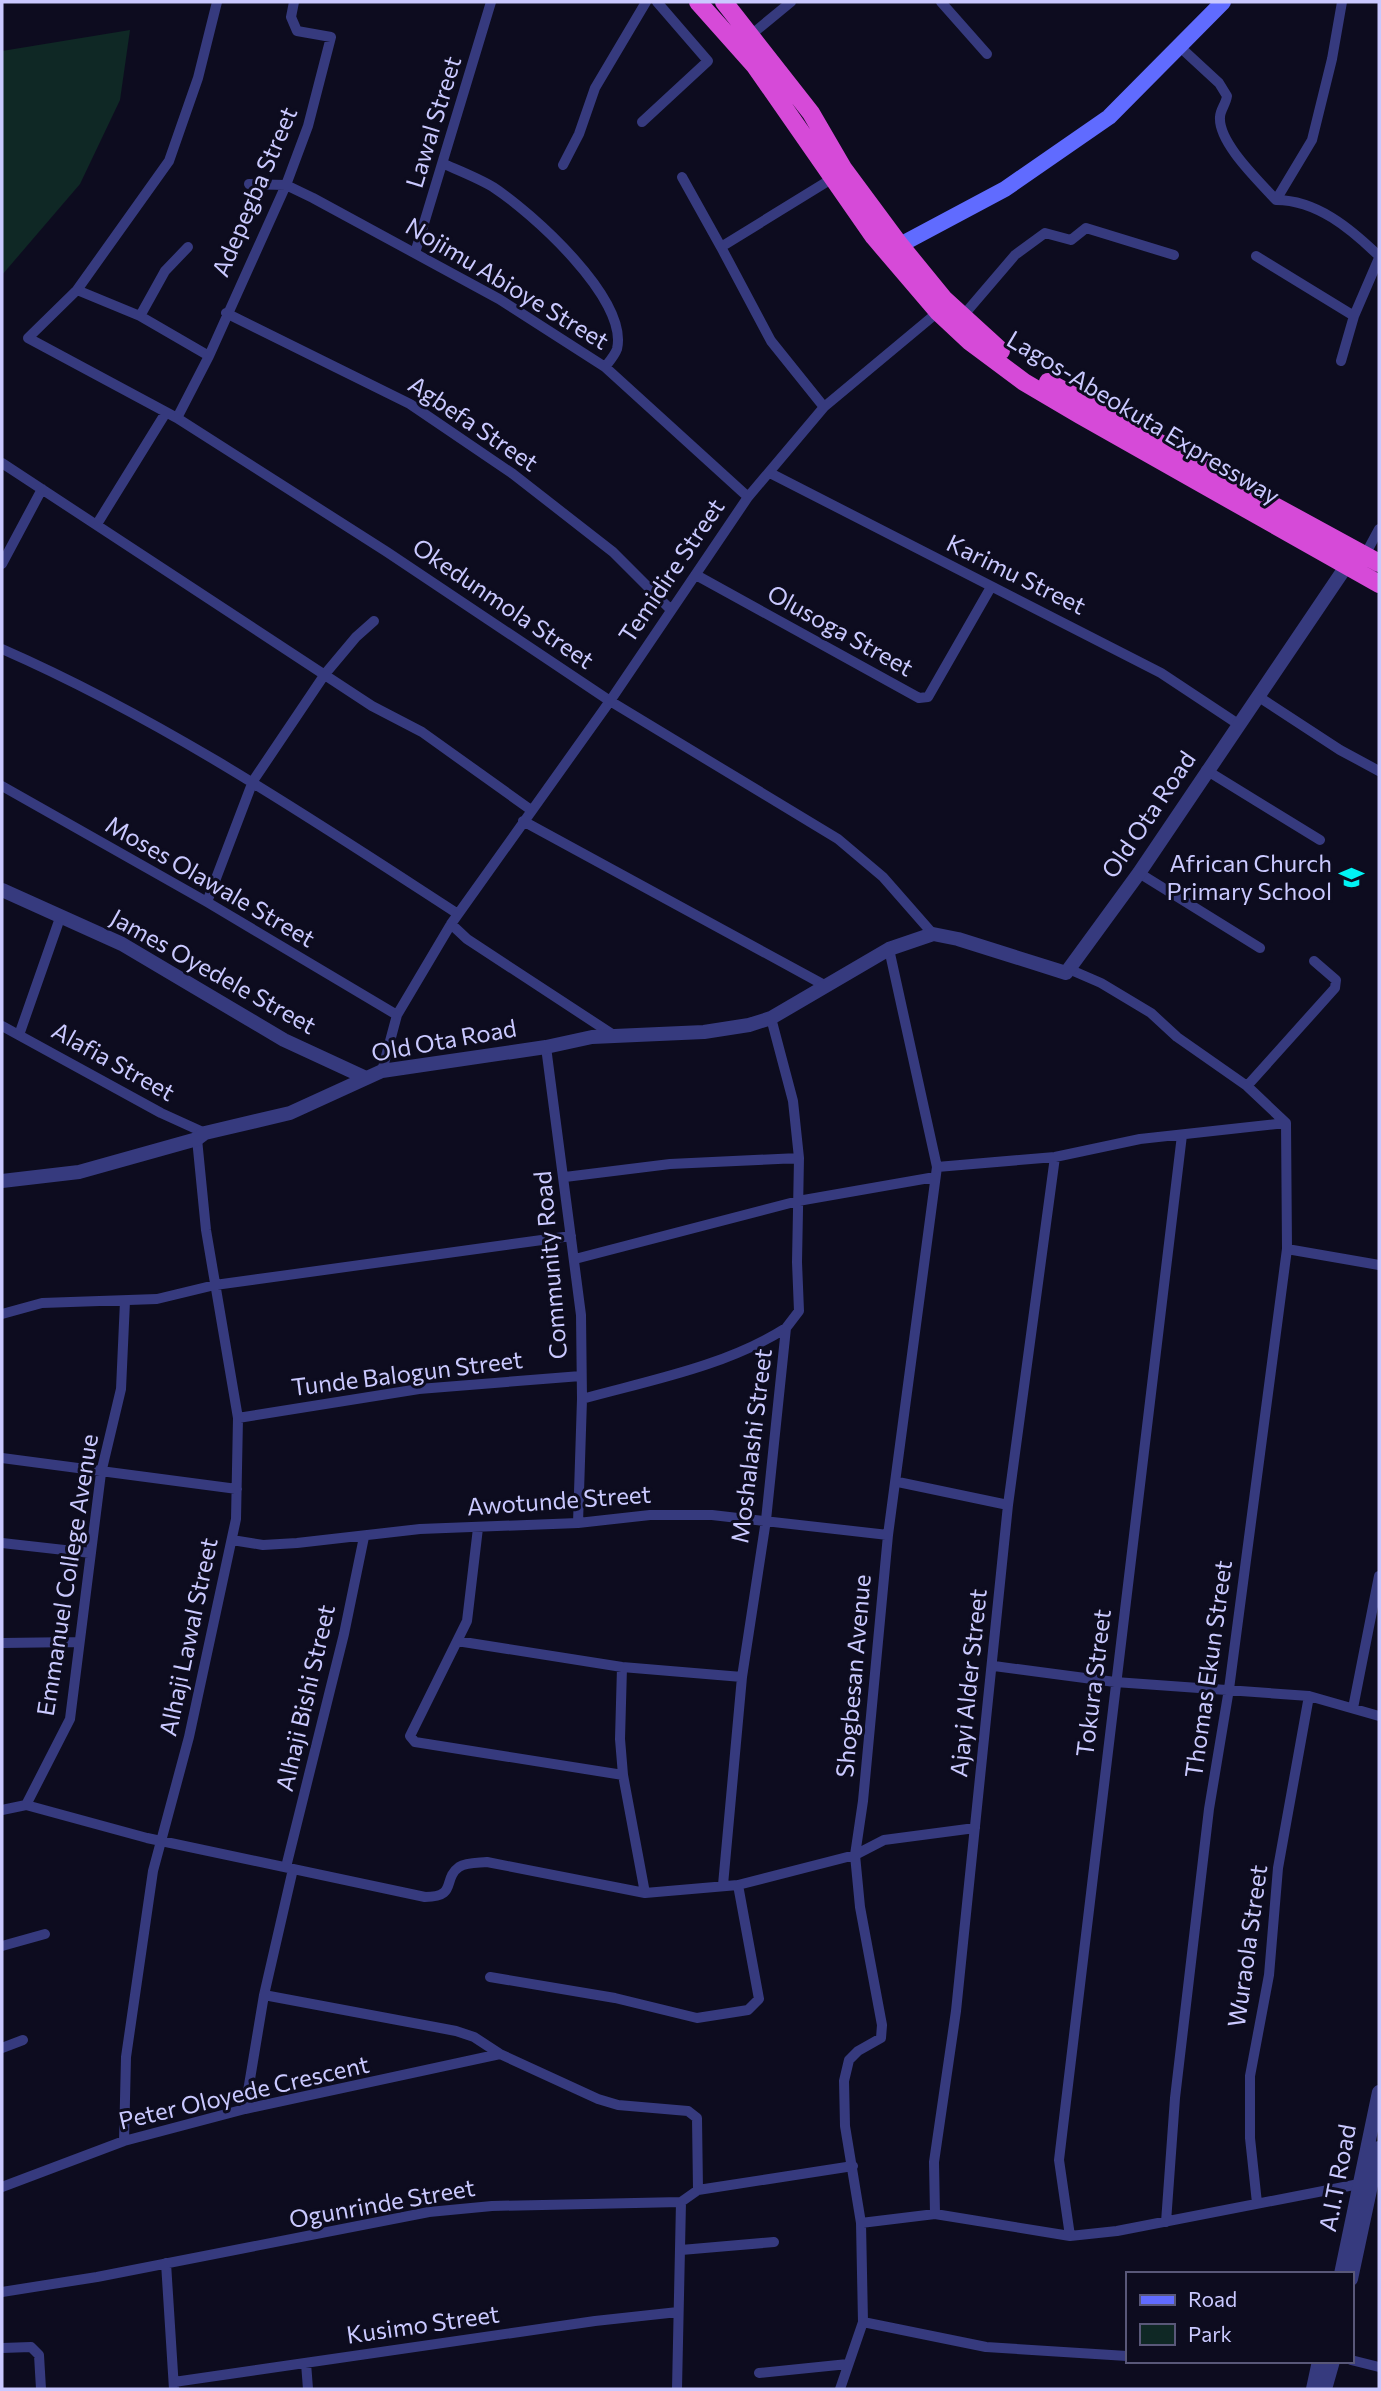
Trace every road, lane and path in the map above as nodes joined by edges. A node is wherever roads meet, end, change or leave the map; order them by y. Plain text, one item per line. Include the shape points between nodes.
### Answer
1 (217, 2) edge
2 (294, 2) edge
3 (491, 2) edge
4 (646, 2) edge
5 (657, 2) edge
6 (698, 2) edge
7 (724, 2) edge
8 (791, 2) edge
9 (941, 2) edge
10 (1223, 2) edge
11 (1342, 2) edge
12 (752, 34) junction
13 (1180, 47) junction
14 (988, 54) dead end
15 (642, 122) dead end
16 (444, 164) junction
17 (563, 165) dead end
18 (682, 177) dead end
19 (833, 178) junction
20 (249, 184) dead end
21 (286, 186) junction
22 (1276, 200) junction
23 (900, 245) junction
24 (188, 247) dead end
25 (721, 247) junction
26 (415, 253) junction
27 (1174, 255) dead end
28 (1256, 256) dead end
29 (1379, 257) edge
30 (77, 290) junction
31 (938, 312) junction
32 (226, 313) junction
33 (141, 316) junction
34 (1354, 316) junction
35 (962, 317) junction
36 (209, 356) junction
37 (1340, 361) dead end
38 (605, 367) junction
39 (824, 407) junction
40 (165, 414) junction
41 (177, 418) junction
42 (2, 463) edge
43 (770, 473) junction
44 (42, 489) junction
45 (748, 497) junction
46 (97, 524) junction
47 (1379, 529) edge
48 (1372, 559) edge
49 (2, 564) edge
50 (1347, 565) junction
51 (696, 575) junction
52 (1379, 584) edge
53 (991, 587) junction
54 (670, 609) junction
55 (374, 621) dead end
56 (2, 649) edge
57 (325, 674) junction
58 (1259, 697) junction
59 (610, 701) junction
60 (1238, 724) junction
61 (1206, 770) junction
62 (1379, 771) edge
63 (253, 781) junction
64 (2, 786) edge
65 (531, 810) junction
66 (523, 821) junction
67 (1320, 840) dead end
68 (1139, 873) junction
69 (2, 890) edge
70 (207, 902) junction
71 (458, 914) junction
72 (60, 918) junction
73 (451, 924) junction
74 (933, 934) junction
75 (1260, 948) dead end
76 (889, 949) junction
77 (1314, 961) dead end
78 (1071, 970) junction
79 (826, 985) junction
80 (397, 1015) junction
81 (771, 1018) junction
82 (2, 1026) edge
83 (19, 1035) junction
84 (615, 1036) junction
85 (546, 1047) junction
86 (382, 1071) junction
87 (364, 1077) junction
88 (1247, 1086) junction
89 (1286, 1122) junction
90 (1182, 1135) junction
91 (201, 1136) junction
92 (1055, 1157) junction
93 (799, 1158) junction
94 (936, 1172) junction
95 (565, 1177) junction
96 (6, 1178) edge
97 (798, 1201) junction
98 (572, 1236) junction
99 (1287, 1249) junction
100 (575, 1259) junction
101 (1379, 1265) edge
102 (215, 1285) junction
103 (125, 1301) junction
104 (2, 1314) edge
105 (786, 1328) junction
106 (581, 1376) junction
107 (582, 1399) junction
108 (238, 1418) junction
109 (2, 1458) edge
110 (101, 1473) junction
111 (898, 1482) junction
112 (237, 1489) junction
113 (1009, 1506) junction
114 (766, 1520) junction
115 (578, 1523) junction
116 (478, 1528) junction
117 (888, 1535) junction
118 (364, 1537) junction
119 (232, 1540) junction
120 (2, 1543) edge
121 (91, 1553) junction
122 (1379, 1576) edge
123 (457, 1641) junction
124 (78, 1642) junction
125 (2, 1643) edge
126 (994, 1666) junction
127 (622, 1667) junction
128 (742, 1677) junction
129 (1115, 1682) junction
130 (1229, 1689) junction
131 (1309, 1696) junction
132 (1353, 1708) junction
133 (1379, 1716) edge
134 (623, 1775) junction
135 (26, 1805) junction
136 (2, 1810) edge
137 (975, 1828) junction
138 (159, 1840) junction
139 (855, 1855) junction
140 (290, 1868) junction
141 (723, 1885) junction
142 (738, 1885) junction
143 (645, 1893) junction
144 (45, 1934) dead end
145 (2, 1946) edge
146 (490, 1977) dead end
147 (264, 1995) junction
148 (23, 2040) dead end
149 (2, 2048) edge
150 (500, 2054) junction
151 (1379, 2092) edge
152 (245, 2109) junction
153 (124, 2141) junction
154 (1379, 2148) edge
155 (853, 2166) junction
156 (1359, 2184) junction
157 (2, 2187) edge
158 (698, 2190) junction
159 (681, 2202) junction
160 (1257, 2203) junction
161 (935, 2214) junction
162 (1166, 2222) junction
163 (861, 2223) junction
164 (1070, 2236) junction
165 (774, 2242) dead end
166 (681, 2250) junction
167 (166, 2263) junction
168 (1342, 2272) edge
169 (1353, 2272) edge
170 (2, 2292) edge
171 (678, 2312) junction
172 (863, 2322) junction
173 (2, 2348) edge
174 (1126, 2356) edge
175 (1353, 2360) edge
176 (306, 2363) junction
177 (1319, 2363) edge
178 (1332, 2363) edge
179 (848, 2364) junction
180 (1379, 2367) edge
181 (759, 2372) dead end
182 (174, 2386) edge
183 (41, 2389) edge
184 (308, 2389) edge
185 (677, 2389) edge
186 (839, 2389) edge
187 (1313, 2389) edge
188 (1325, 2389) edge

1 - 30 street via 198,78 169,161
2 - 21 street, Adepegba Street via 292,26 297,31 324,33 331,37 331,44
3 - 16 street, Lawal Street
4 - 17 street via 595,88
5 - 15 street via 708,61
6 - 19 highway, Lagos-Abeokuta Expressway via 755,66
7 - 12 highway, Lagos-Abeokuta Expressway
8 - 12 street
9 - 14 street
10 - 13 main road
11 - 22 street via 1312,140
12 - 23 highway, Lagos-Abeokuta Expressway
13 - 22 street via 1219,83 1227,96 1219,115 1221,126 1231,146
13 - 23 main road via 1110,117 1005,190
16 - 26 street, Lawal Street
16 - 38 street via 493,187 567,247 585,269 617,331 617,350
18 - 25 street
19 - 25 street
19 - 31 highway, Lagos-Abeokuta Expressway via 874,237
20 - 21 street, Nojimu Abioye Street
21 - 26 street, Nojimu Abioye Street
21 - 32 street, Adepegba Street
22 - 29 street via 1290,200 1340,222
23 - 35 highway, Lagos-Abeokuta Expressway
24 - 33 street via 165,271
25 - 39 street via 771,341
26 - 38 street, Nojimu Abioye Street
27 - 35 street via 1086,228 1071,240 1045,233 1015,255
28 - 34 street
29 - 34 street
30 - 33 street
30 - 40 street, Okedunmola Street via 28,338
31 - 39 street, Temidire Street
31 - 50 highway, Lagos-Abeokuta Expressway via 1024,382
32 - 36 street, Adepegba Street
32 - 54 street, Agbefa Street via 410,404 513,474 613,552
33 - 36 street
34 - 37 street
35 - 48 highway, Lagos-Abeokuta Expressway via 1046,382
36 - 41 street, Adepegba Street
38 - 45 street, Nojimu Abioye Street
39 - 43 street, Temidire Street
40 - 41 street, Okedunmola Street
40 - 46 street
41 - 59 street, Okedunmola Street
42 - 44 street
43 - 45 street, Temidire Street
43 - 53 street, Karimu Street
44 - 46 street
44 - 49 street
45 - 51 street, Temidire Street
46 - 57 street
47 - 48 street
50 - 52 highway, Lagos-Abeokuta Expressway
50 - 58 street, Old Ota Road
51 - 53 street, Olusoga Street via 919,698 928,697
51 - 54 street, Temidire Street
53 - 60 street, Karimu Street via 1161,673
54 - 59 street, Temidire Street
55 - 57 street
56 - 63 street via 184,740
57 - 63 street
57 - 65 street via 422,732
58 - 60 street, Old Ota Road
58 - 62 street
59 - 65 street, Temidire Street
59 - 74 street, Okedunmola Street via 838,839 883,877
60 - 61 street, Old Ota Road
61 - 67 street
61 - 68 street, Old Ota Road
63 - 70 street
63 - 71 street
64 - 70 street, Moses Olawale Street
65 - 66 street, Temidire Street
66 - 71 street, Temidire Street
66 - 79 street
68 - 75 street
68 - 78 street, Old Ota Road
69 - 72 street, James Oyedele Street
70 - 80 street, Moses Olawale Street
71 - 73 street, Temidire Street
72 - 83 street
72 - 87 street, James Oyedele Street via 122,944 284,1040
73 - 80 street, Temidire Street
73 - 84 street
74 - 76 street, Old Ota Road
74 - 78 street
76 - 79 street, Old Ota Road
76 - 94 street, Shogbesan Avenue
77 - 88 street via 1336,980 1335,988
78 - 88 street via 1151,1013
79 - 81 street, Old Ota Road
80 - 86 street, Temidire Street
81 - 84 street, Old Ota Road via 722,1030
81 - 93 street, Moshalashi Street via 793,1101
82 - 83 street, Alafia Street
83 - 91 street, Alafia Street
84 - 85 street, Old Ota Road
85 - 86 street, Old Ota Road
85 - 95 street, Community Road
86 - 87 street, Old Ota Road
87 - 91 street, Old Ota Road via 290,1113
88 - 89 street
89 - 90 street
89 - 99 street, Thomas Ekun Street
90 - 92 street
90 - 129 street, Tokura Street
91 - 96 street, Old Ota Road via 79,1172
91 - 102 street, Alhaji Lawal Street
92 - 94 street
92 - 113 street, Ajayi Alder Street
93 - 95 street via 670,1164
93 - 97 street, Moshalashi Street
94 - 97 street
94 - 111 street, Shogbesan Avenue
95 - 98 street, Community Road
97 - 100 street
97 - 105 street, Moshalashi Street via 799,1311
98 - 100 street, Community Road
98 - 102 street
99 - 101 street
99 - 130 street, Thomas Ekun Street
100 - 106 street, Community Road
102 - 103 street via 157,1299
102 - 108 street, Alhaji Lawal Street
103 - 104 street via 42,1303
103 - 110 street, Emmanuel College Avenue via 121,1389
105 - 107 street via 766,1341 695,1368
105 - 114 street, Moshalashi Street
106 - 107 street, Community Road
106 - 108 street, Tunde Balogun Street via 419,1389
107 - 115 street, Community Road
108 - 112 street, Alhaji Lawal Street
109 - 110 street
110 - 112 street
110 - 121 street, Emmanuel College Avenue
111 - 113 street
111 - 117 street, Shogbesan Avenue
112 - 119 street, Alhaji Lawal Street
113 - 126 street, Ajayi Alder Street
114 - 115 street, Awotunde Street via 650,1515
114 - 117 street, Awotunde Street
114 - 128 street, Moshalashi Street
115 - 116 street, Awotunde Street
116 - 118 street, Awotunde Street via 420,1529
116 - 123 street via 471,1608
117 - 139 street, Shogbesan Avenue
118 - 119 street, Awotunde Street via 263,1545
118 - 140 street, Alhaji Bishi Street
119 - 138 street, Alhaji Lawal Street via 189,1737
120 - 121 street
121 - 124 street, Emmanuel College Avenue
122 - 132 street
123 - 127 street
123 - 134 street via 411,1729 415,1742
124 - 125 street
124 - 135 street, Emmanuel College Avenue via 70,1719
126 - 129 street
126 - 137 street, Ajayi Alder Street
127 - 128 street
127 - 134 street
128 - 141 street, Moshalashi Street
129 - 130 street
129 - 164 street, Tokura Street via 1059,2160
130 - 131 street
130 - 162 street, Thomas Ekun Street via 1209,1809 1175,2098
131 - 132 street
131 - 160 street, Wuraola Street via 1250,2076
132 - 133 street
134 - 143 street
135 - 136 street
135 - 138 street
137 - 139 street via 884,1840
137 - 161 street, Ajayi Alder Street via 934,2162
138 - 140 street
138 - 153 street, Alhaji Lawal Street via 126,2057
139 - 142 street
139 - 155 street, Shogbesan Avenue via 882,2025 881,2038 849,2060 844,2081 845,2126
140 - 143 street via 438,1897 460,1866 487,1862
140 - 147 street, Alhaji Bishi Street
141 - 142 street
141 - 143 street
142 - 146 street via 759,1999 748,2010 697,2018 615,1998
144 - 145 street
147 - 150 street via 456,2031
147 - 152 street, Alhaji Bishi Street
148 - 149 street
150 - 152 street, Peter Oloyede Crescent
150 - 158 street via 598,2099 694,2114 698,2123
151 - 156 street, A.I.T Road
152 - 153 street, Peter Oloyede Crescent
153 - 157 street, Peter Oloyede Crescent
154 - 169 street, A.I.T Road
155 - 158 street
155 - 163 street, Shogbesan Avenue
156 - 160 street
156 - 168 street, A.I.T Road
158 - 159 street
159 - 166 street
159 - 167 street, Ogunrinde Street via 429,2212
160 - 162 street
161 - 163 street
161 - 164 street
162 - 164 street
163 - 172 street, Shogbesan Avenue
165 - 166 street
166 - 171 street
167 - 170 street, Ogunrinde Street
167 - 182 street
171 - 176 street, Kusimo Street
171 - 185 street
172 - 174 street via 986,2347
172 - 179 street, Shogbesan Avenue
173 - 183 street via 31,2347 39,2355
175 - 180 street
176 - 182 street, Kusimo Street
176 - 184 street
177 - 187 street
178 - 188 street
179 - 181 street
179 - 186 street, Shogbesan Avenue

